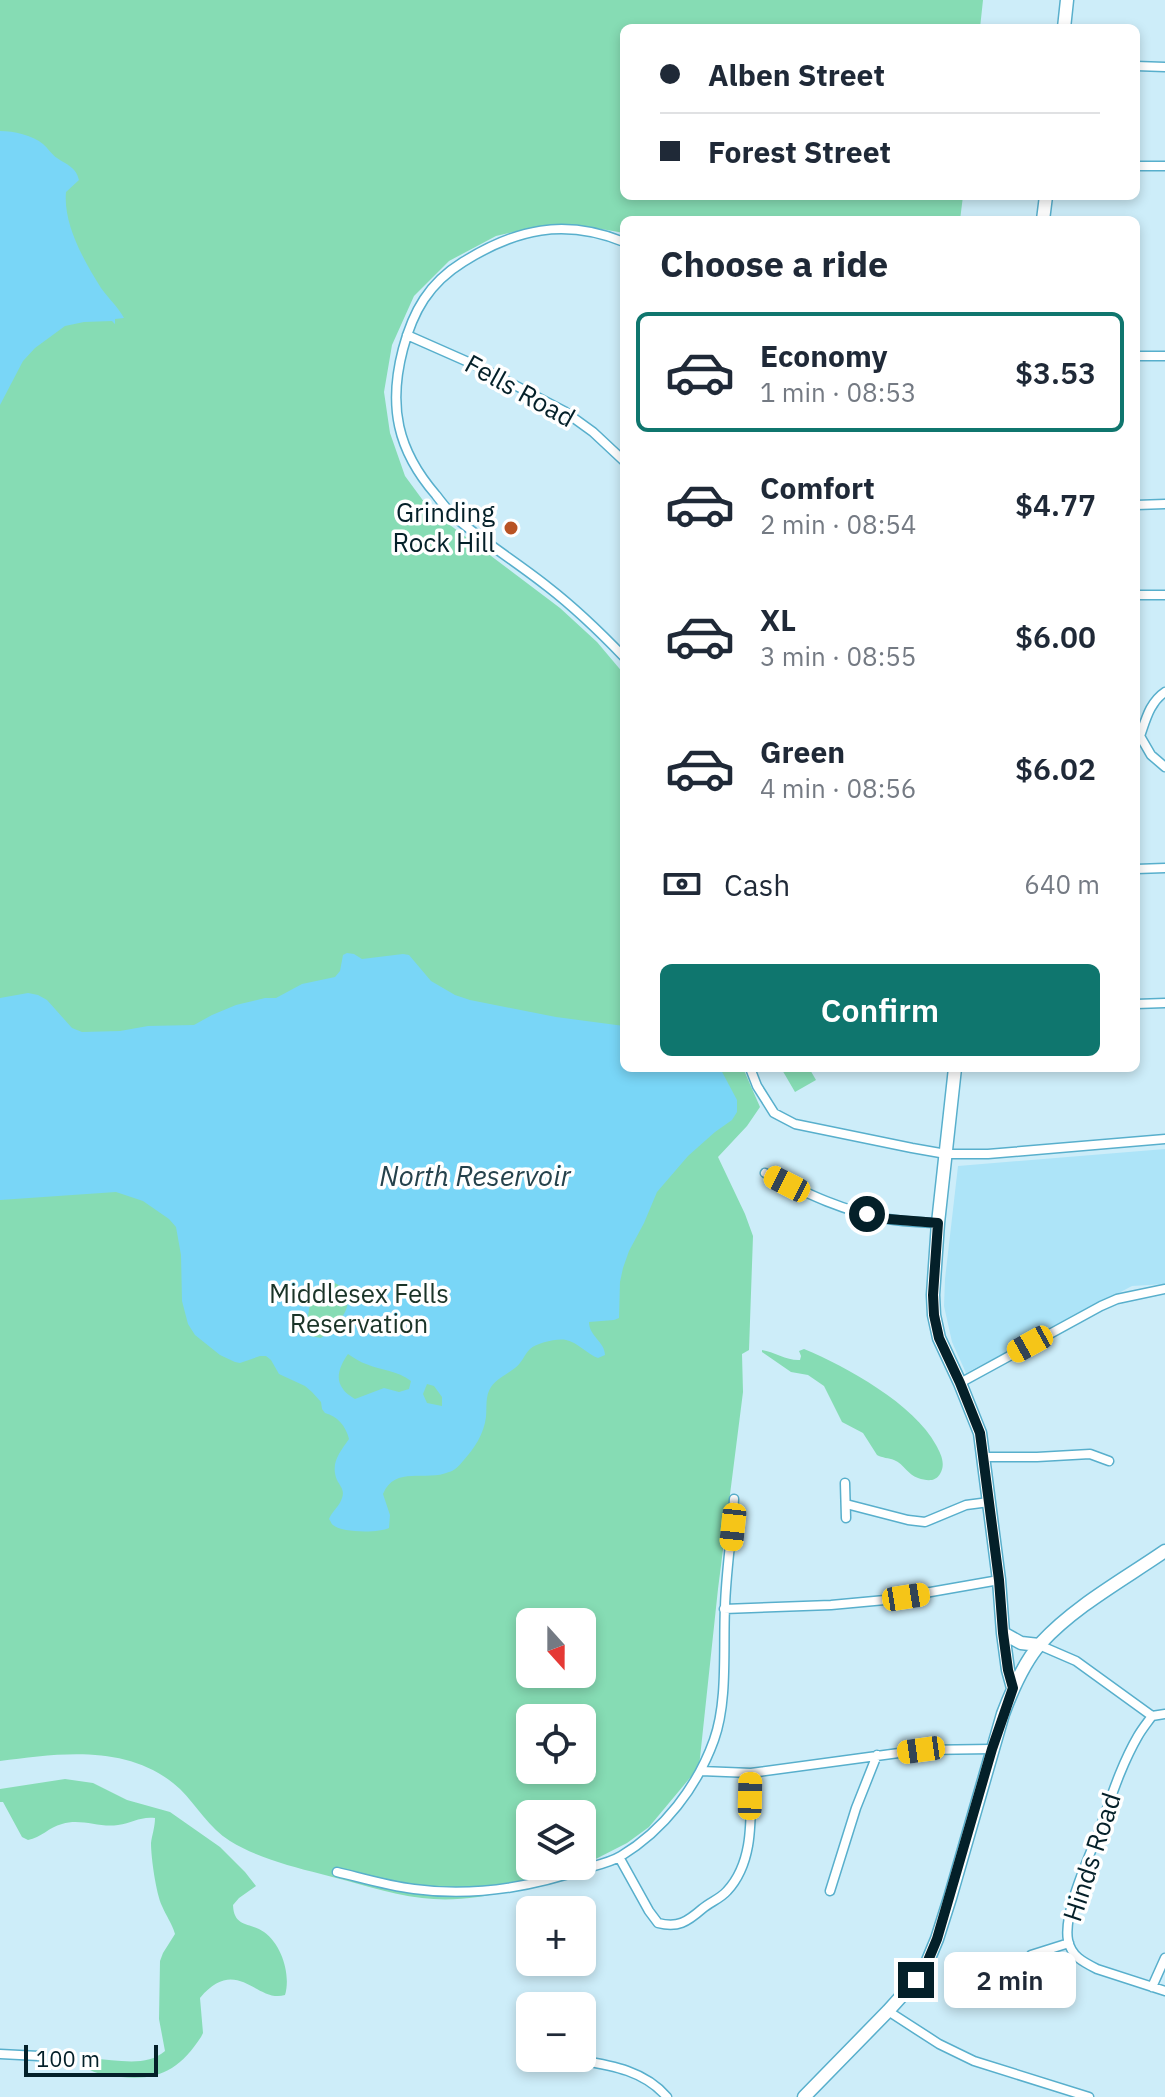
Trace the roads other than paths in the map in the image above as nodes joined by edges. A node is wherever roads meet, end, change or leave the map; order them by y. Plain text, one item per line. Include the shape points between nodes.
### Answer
1 (1067, 0) edge
2 (1064, 24) edge
3 (1140, 66) edge
4 (1165, 67) edge
5 (1140, 166) edge
6 (1165, 166) edge
7 (620, 240) edge
8 (407, 335) junction
9 (1140, 356) edge
10 (1165, 356) edge
11 (620, 457) edge
12 (1165, 504) edge
13 (1140, 505) edge
14 (1140, 595) edge
15 (1165, 595) edge
16 (620, 653) edge
17 (1165, 692) edge
18 (1140, 731) edge
19 (1140, 739) edge
20 (1165, 767) edge
21 (1165, 868) edge
22 (1140, 869) edge
23 (1165, 1003) edge
24 (1140, 1004) edge
25 (752, 1072) edge
26 (955, 1072) edge
27 (1165, 1139) edge
28 (946, 1154) junction
29 (765, 1173) dead end
30 (938, 1223) junction
31 (1165, 1289) edge
32 (960, 1383) junction
33 (984, 1457) junction
34 (1109, 1461) dead end
35 (845, 1483) dead end
36 (734, 1499) dead end
37 (989, 1502) junction
38 (846, 1504) junction
39 (846, 1518) dead end
40 (1165, 1551) edge
41 (999, 1580) junction
42 (724, 1609) junction
43 (1003, 1633) junction
44 (1039, 1645) junction
45 (1013, 1688) junction
46 (1165, 1714) edge
47 (1152, 1716) junction
48 (992, 1749) junction
49 (877, 1755) junction
50 (701, 1771) junction
51 (751, 1773) junction
52 (619, 1857) junction
53 (337, 1872) dead end
54 (830, 1891) dead end
55 (1069, 1943) junction
56 (1031, 1955) dead end
57 (1165, 1958) edge
58 (1152, 1987) junction
59 (1165, 1991) edge
60 (888, 2011) junction
61 (0, 2054) edge
62 (39, 2056) dead end
63 (596, 2064) edge
64 (667, 2097) edge
65 (804, 2097) edge
66 (1089, 2097) edge

1 - 2 main road
3 - 4 street
5 - 6 street
7 - 8 street via 571,229 508,239 447,271 421,300
8 - 11 street, Fells Road via 564,411
8 - 16 street via 396,375 396,416 406,451 427,485 454,517 548,587
9 - 10 street
12 - 13 street
14 - 15 street
17 - 18 street
19 - 20 street
21 - 22 street
23 - 24 street
25 - 28 street via 774,1113 795,1124
26 - 28 main road
27 - 28 street
28 - 30 main road
29 - 30 street via 846,1208 888,1219
30 - 32 main road via 934,1315
31 - 32 street via 1101,1306
32 - 33 main road
33 - 34 street via 1090,1454
33 - 37 main road
35 - 38 street
36 - 42 street
37 - 38 street via 953,1509 925,1522
37 - 41 main road
38 - 39 street
40 - 44 main road
41 - 42 street via 885,1600
41 - 43 main road
42 - 50 street via 722,1695 715,1736
43 - 44 main road
43 - 45 main road
44 - 45 main road
44 - 47 street via 1076,1661
45 - 48 main road
46 - 47 street
47 - 55 street, Hinds Road via 1120,1773 1083,1871 1068,1924
48 - 49 street
48 - 60 main road via 937,1939 922,1971
49 - 51 street
49 - 54 street
50 - 51 street
50 - 52 street via 664,1821
51 - 52 street via 749,1845 738,1876 719,1899 694,1916 676,1926 658,1923
52 - 53 street via 522,1886 464,1892 415,1889
55 - 56 street
55 - 58 street, Hinds Road via 1086,1964
57 - 58 street
58 - 59 street, Hinds Road
60 - 65 main road
60 - 66 street via 964,2056
61 - 62 street
63 - 64 street via 652,2081

